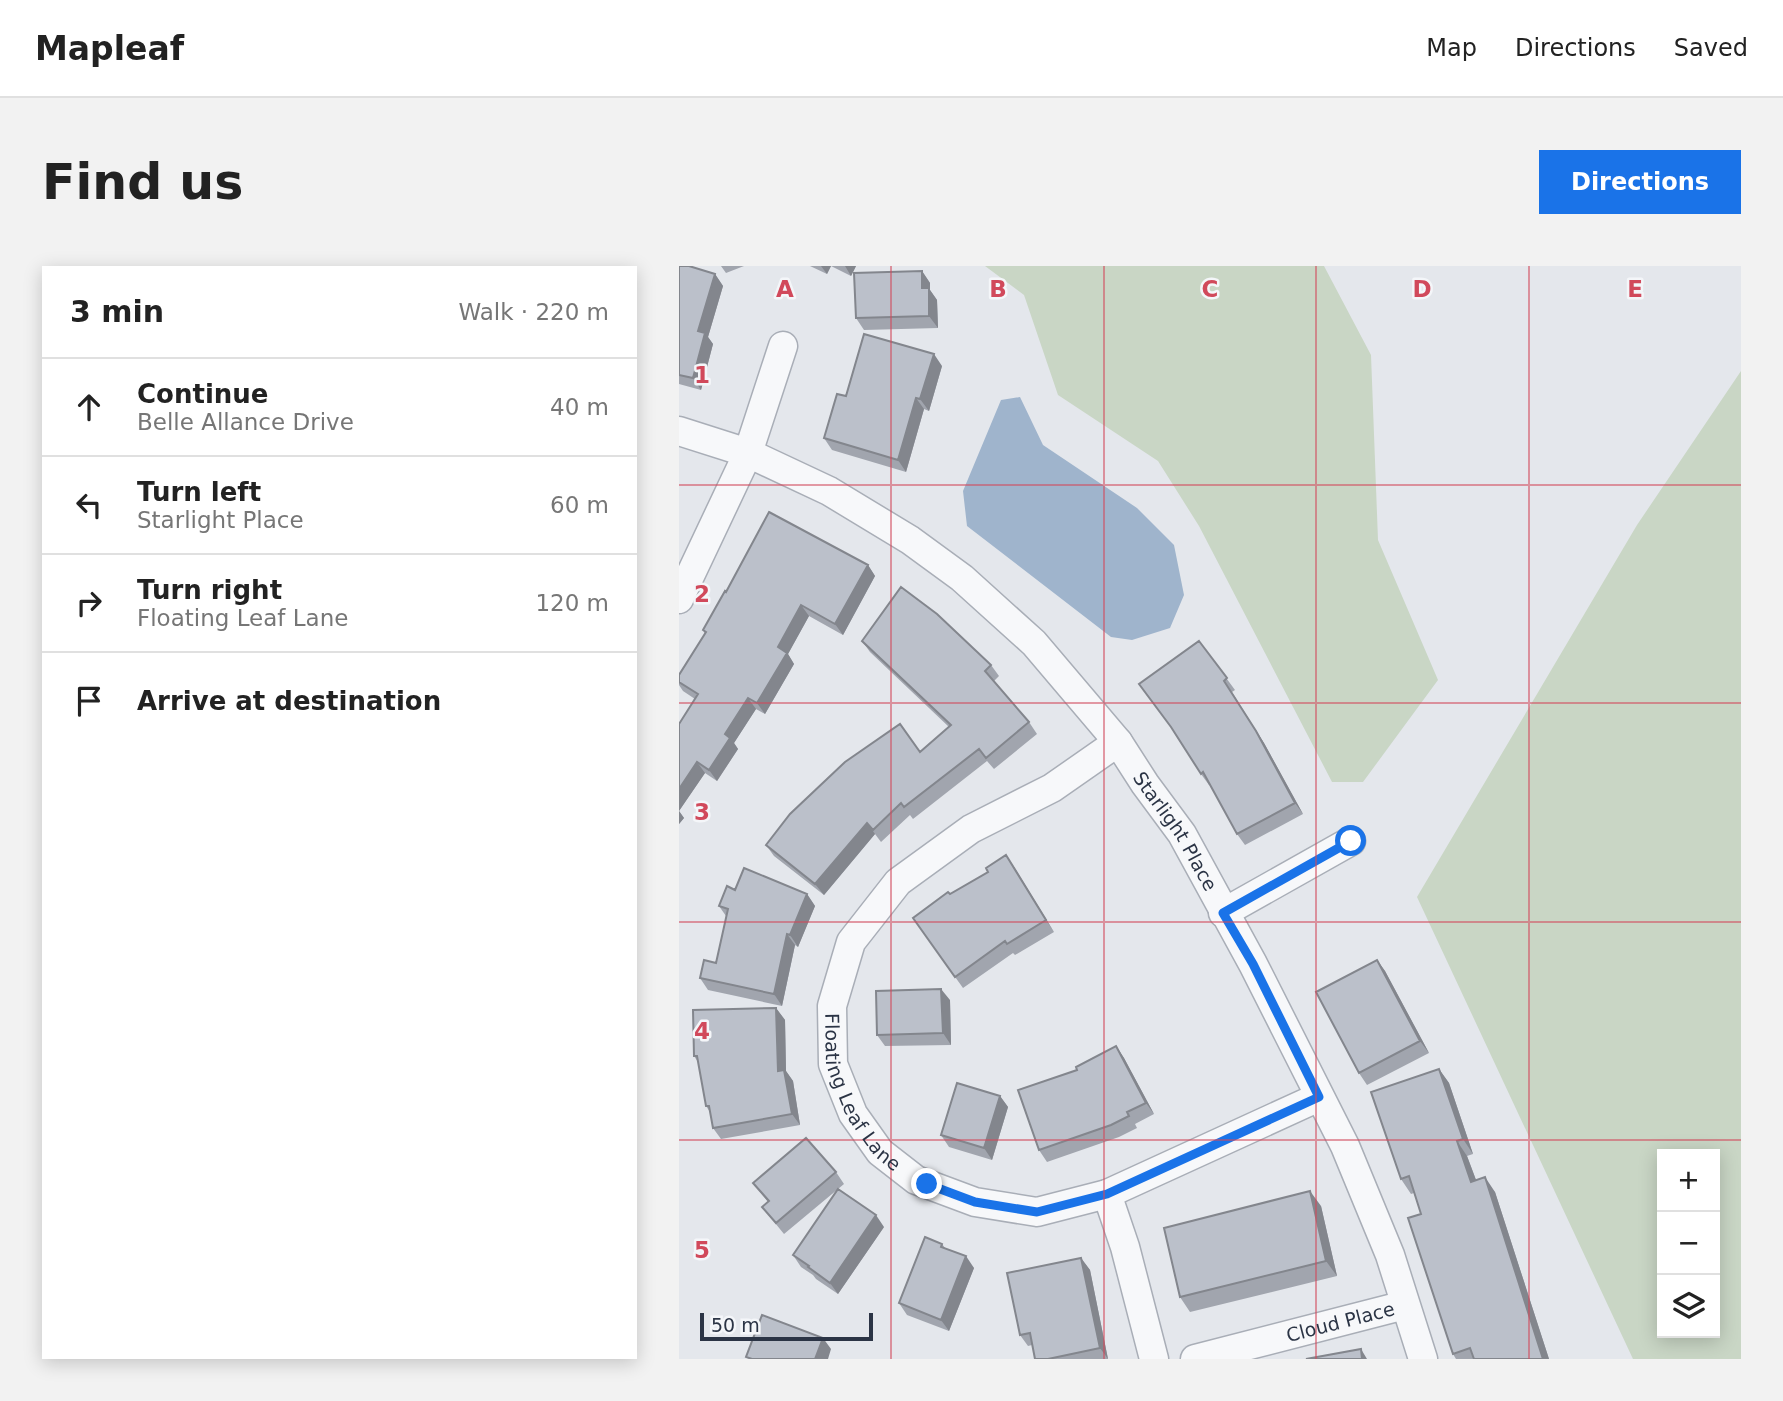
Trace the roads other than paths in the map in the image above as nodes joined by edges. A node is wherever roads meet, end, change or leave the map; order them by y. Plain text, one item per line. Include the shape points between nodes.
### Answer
1 (783, 346) dead end
2 (679, 431) edge
3 (748, 453) junction
4 (679, 599) edge
5 (1118, 742) junction
6 (1351, 841) dead end
7 (1223, 913) junction
8 (1319, 1097) junction
9 (1107, 1194) junction
10 (1405, 1305) junction
11 (1154, 1359) edge
12 (1195, 1359) edge
13 (1423, 1359) edge

1 - 3 street
2 - 3 street, Starlight Place
3 - 4 street
3 - 5 street, Starlight Place via 829,491 962,578 1034,643
5 - 7 street, Starlight Place via 1182,834
5 - 9 street, Floating Leaf Lane via 1052,788 971,829 898,882 851,942 832,1006 833,1064 853,1115 880,1152 916,1180 975,1202 1037,1212
6 - 7 street
7 - 8 street, Starlight Place
8 - 9 street, Floating Leaf Lane
8 - 10 street, Starlight Place via 1350,1158
9 - 11 street
10 - 12 street, Cloud Place
10 - 13 street, Starlight Place

